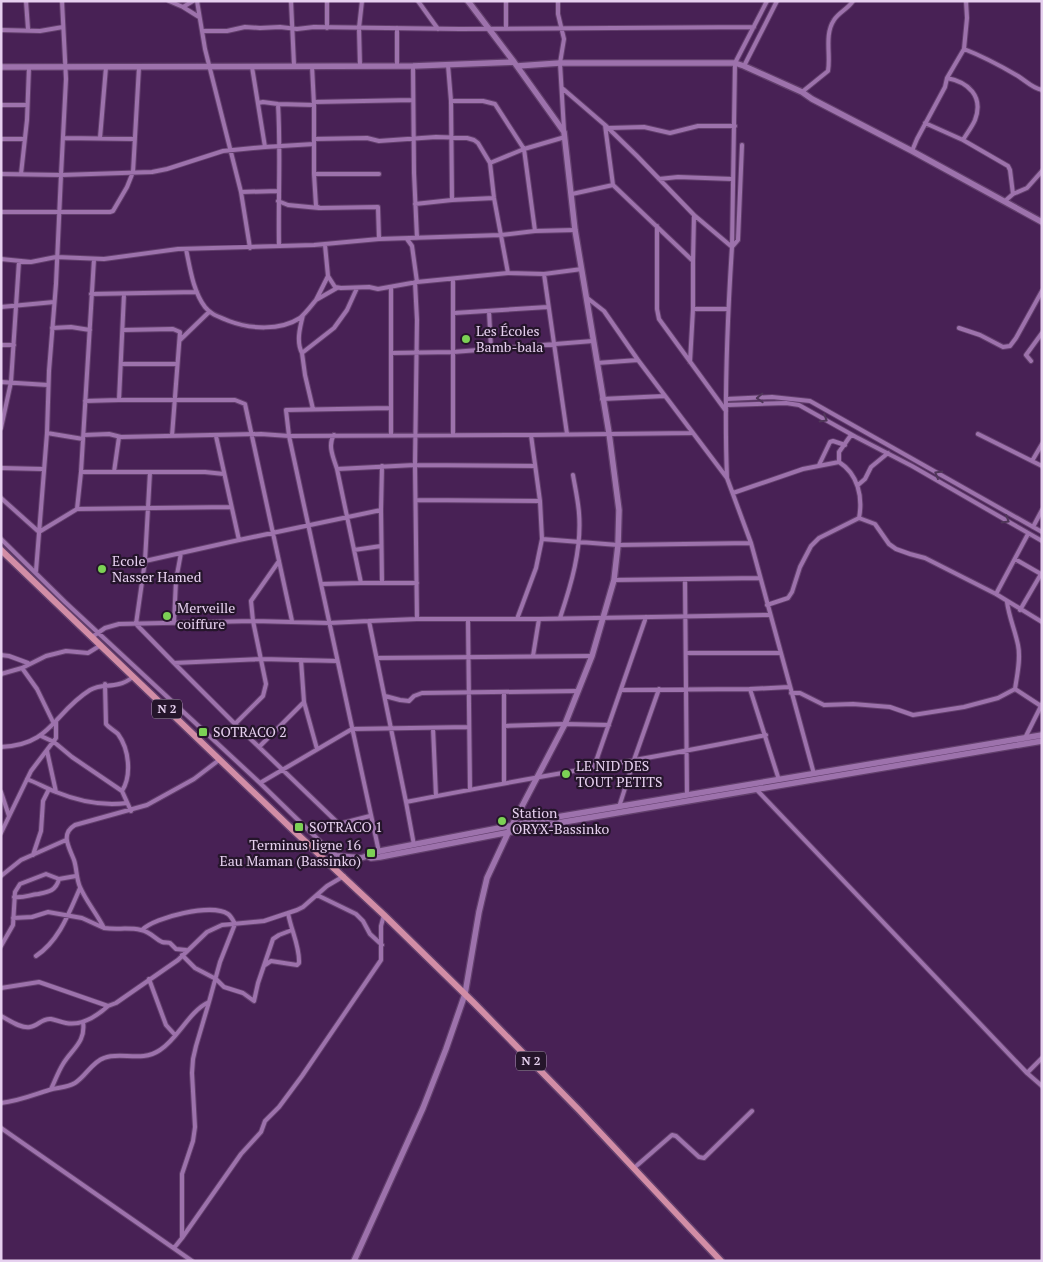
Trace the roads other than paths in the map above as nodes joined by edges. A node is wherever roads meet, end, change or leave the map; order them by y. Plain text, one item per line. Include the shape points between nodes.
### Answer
1 (26, 1) edge
2 (62, 1) edge
3 (169, 1) edge
4 (193, 1) edge
5 (197, 1) edge
6 (291, 1) edge
7 (327, 1) edge
8 (362, 1) edge
9 (418, 1) edge
10 (468, 1) edge
11 (506, 1) edge
12 (558, 1) edge
13 (767, 1) edge
14 (777, 1) edge
15 (853, 1) edge
16 (966, 1) edge
17 (183, 7) junction
18 (199, 17) junction
19 (63, 27) junction
20 (754, 27) junction
21 (327, 28) junction
22 (359, 28) junction
23 (370, 28) junction
24 (397, 28) junction
25 (489, 28) junction
26 (506, 28) junction
27 (563, 28) junction
28 (28, 29) junction
29 (293, 29) junction
30 (438, 29) junction
31 (1, 30) edge
32 (202, 31) junction
33 (360, 37) junction
34 (964, 49) junction
35 (560, 63) junction
36 (735, 63) junction
37 (516, 64) junction
38 (294, 65) junction
39 (448, 65) junction
40 (312, 66) junction
41 (360, 66) junction
42 (397, 66) junction
43 (413, 66) junction
44 (744, 66) junction
45 (1, 67) edge
46 (29, 67) junction
47 (66, 67) junction
48 (106, 67) junction
49 (139, 67) junction
50 (210, 67) junction
51 (252, 67) junction
52 (947, 78) junction
53 (562, 88) junction
54 (1042, 90) edge
55 (802, 92) junction
56 (413, 100) junction
57 (451, 101) junction
58 (258, 103) junction
59 (314, 103) junction
60 (278, 104) junction
61 (1, 105) edge
62 (27, 105) junction
63 (926, 123) junction
64 (606, 126) junction
65 (734, 126) junction
66 (564, 134) junction
67 (63, 138) junction
68 (100, 138) junction
69 (450, 138) junction
70 (1, 139) edge
71 (135, 139) junction
72 (314, 139) junction
73 (414, 139) junction
74 (24, 140) junction
75 (963, 140) junction
76 (314, 144) junction
77 (742, 145) dead end
78 (266, 147) junction
79 (279, 147) junction
80 (524, 149) junction
81 (230, 150) junction
82 (912, 151) junction
83 (490, 163) junction
84 (1042, 171) edge
85 (133, 172) junction
86 (1, 174) edge
87 (21, 174) junction
88 (314, 174) junction
89 (379, 174) dead end
90 (61, 175) junction
91 (659, 179) junction
92 (732, 179) junction
93 (613, 185) junction
94 (278, 191) junction
95 (240, 192) junction
96 (572, 194) junction
97 (1013, 194) junction
98 (494, 198) junction
99 (452, 200) junction
100 (278, 201) junction
101 (1005, 201) junction
102 (415, 204) junction
103 (319, 208) junction
104 (1, 212) edge
105 (58, 212) junction
106 (694, 215) junction
107 (1042, 222) edge
108 (657, 226) junction
109 (576, 230) junction
110 (535, 231) junction
111 (501, 235) junction
112 (417, 238) junction
113 (379, 239) junction
114 (407, 239) junction
115 (325, 245) junction
116 (279, 246) junction
117 (732, 247) junction
118 (250, 248) junction
119 (186, 249) junction
120 (56, 257) junction
121 (1, 259) edge
122 (94, 259) junction
123 (18, 261) junction
124 (693, 262) junction
125 (582, 270) junction
126 (508, 274) junction
127 (544, 274) junction
128 (328, 276) junction
129 (453, 279) junction
130 (416, 282) junction
131 (390, 287) junction
132 (336, 288) junction
133 (357, 288) junction
134 (1042, 291) edge
135 (197, 292) junction
136 (91, 294) junction
137 (124, 294) junction
138 (586, 297) junction
139 (316, 300) junction
140 (54, 302) junction
141 (16, 306) junction
142 (1, 307) edge
143 (548, 307) junction
144 (693, 309) junction
145 (728, 309) junction
146 (489, 311) junction
147 (209, 312) junction
148 (454, 313) junction
149 (303, 315) junction
150 (52, 328) junction
151 (959, 328) dead end
152 (90, 330) junction
153 (123, 330) junction
154 (1042, 333) edge
155 (180, 340) junction
156 (593, 341) junction
157 (1, 345) edge
158 (14, 345) junction
159 (555, 345) junction
160 (491, 349) junction
161 (453, 352) junction
162 (302, 353) junction
163 (416, 353) junction
164 (391, 354) junction
165 (638, 360) junction
166 (1031, 361) dead end
167 (690, 362) junction
168 (597, 363) junction
169 (121, 364) junction
170 (176, 364) junction
171 (1, 382) edge
172 (11, 382) junction
173 (48, 385) junction
174 (665, 396) junction
175 (602, 399) junction
176 (727, 399) junction
177 (119, 400) junction
178 (176, 400) junction
179 (86, 401) junction
180 (726, 405) junction
181 (390, 408) junction
182 (313, 409) junction
183 (726, 411) junction
184 (2, 420) edge
185 (1, 428) edge
186 (47, 432) junction
187 (609, 433) junction
188 (692, 433) junction
189 (452, 434) junction
190 (567, 434) junction
191 (978, 434) dead end
192 (251, 435) junction
193 (334, 435) junction
194 (391, 435) junction
195 (415, 435) junction
196 (531, 435) junction
197 (851, 435) junction
198 (172, 436) junction
199 (216, 436) junction
200 (289, 436) junction
201 (84, 437) junction
202 (119, 437) junction
203 (845, 444) junction
204 (1042, 444) edge
205 (888, 453) junction
206 (1032, 461) junction
207 (839, 462) junction
208 (415, 465) junction
209 (819, 465) junction
210 (382, 466) junction
211 (535, 466) junction
212 (1042, 466) edge
213 (1, 468) edge
214 (42, 469) junction
215 (337, 469) junction
216 (81, 472) junction
217 (114, 472) junction
218 (150, 472) junction
219 (224, 474) junction
220 (574, 475) dead end
221 (727, 478) junction
222 (858, 485) junction
223 (733, 493) junction
224 (1, 498) edge
225 (416, 500) junction
226 (540, 501) junction
227 (231, 507) junction
228 (148, 508) junction
229 (77, 509) junction
230 (381, 510) junction
231 (1042, 510) edge
232 (346, 518) junction
233 (859, 518) junction
234 (309, 526) junction
235 (1033, 527) junction
236 (39, 532) junction
237 (1042, 532) edge
238 (272, 533) junction
239 (1028, 534) junction
240 (1, 539) edge
241 (542, 539) junction
242 (238, 540) junction
243 (578, 541) junction
244 (1042, 541) edge
245 (751, 543) junction
246 (618, 545) junction
247 (381, 546) junction
248 (1, 550) edge
249 (354, 550) junction
250 (181, 553) junction
251 (1015, 560) junction
252 (146, 561) junction
253 (279, 561) junction
254 (36, 571) junction
255 (1041, 574) edge
256 (760, 578) junction
257 (614, 580) junction
258 (685, 580) junction
259 (361, 583) junction
260 (382, 583) junction
261 (417, 583) junction
262 (322, 584) junction
263 (996, 594) junction
264 (1007, 602) junction
265 (767, 605) junction
266 (1020, 610) junction
267 (769, 615) junction
268 (685, 616) junction
269 (646, 617) junction
270 (560, 618) junction
271 (603, 618) junction
272 (417, 619) junction
273 (468, 619) junction
274 (517, 619) junction
275 (538, 619) junction
276 (253, 621) junction
277 (369, 621) junction
278 (292, 622) junction
279 (329, 622) junction
280 (1042, 622) edge
281 (174, 623) junction
282 (136, 624) junction
283 (95, 635) junction
284 (100, 645) junction
285 (686, 653) junction
286 (781, 653) junction
287 (1, 655) edge
288 (468, 656) junction
289 (533, 656) junction
290 (592, 656) junction
291 (378, 658) junction
292 (262, 659) junction
293 (301, 660) junction
294 (337, 661) junction
295 (174, 663) junction
296 (28, 664) junction
297 (22, 668) junction
298 (1, 674) edge
299 (134, 677) junction
300 (105, 684) junction
301 (789, 686) junction
302 (659, 689) junction
303 (750, 689) junction
304 (1015, 689) junction
305 (621, 690) junction
306 (687, 690) junction
307 (578, 691) junction
308 (469, 692) junction
309 (504, 692) junction
310 (791, 692) junction
311 (385, 696) junction
312 (304, 702) junction
313 (1041, 705) edge
314 (55, 723) junction
315 (235, 724) junction
316 (565, 724) junction
317 (609, 725) junction
318 (504, 726) junction
319 (469, 727) junction
320 (391, 728) junction
321 (433, 728) junction
322 (352, 729) junction
323 (766, 735) junction
324 (41, 736) junction
325 (1042, 736) edge
326 (1025, 741) junction
327 (1042, 741) edge
328 (54, 742) junction
329 (260, 746) junction
330 (1, 747) edge
331 (317, 749) junction
332 (47, 751) junction
333 (688, 751) junction
334 (220, 759) junction
335 (634, 760) junction
336 (594, 767) junction
337 (283, 770) junction
338 (814, 774) junction
339 (537, 778) junction
340 (27, 779) junction
341 (780, 781) junction
342 (260, 783) junction
343 (504, 784) junction
344 (755, 788) junction
345 (49, 789) junction
346 (470, 790) junction
347 (122, 791) junction
348 (1, 792) edge
349 (56, 792) junction
350 (436, 796) junction
351 (687, 796) junction
352 (406, 802) junction
353 (127, 803) junction
354 (619, 807) junction
355 (131, 811) junction
356 (370, 816) junction
357 (1, 818) edge
358 (9, 818) junction
359 (339, 824) junction
360 (509, 830) junction
361 (309, 831) junction
362 (1, 833) edge
363 (66, 840) junction
364 (414, 845) junction
365 (379, 852) junction
366 (33, 855) junction
367 (365, 857) junction
368 (334, 867) junction
369 (1, 876) edge
370 (76, 876) junction
371 (344, 876) junction
372 (58, 879) junction
373 (80, 888) junction
374 (317, 895) junction
375 (14, 897) junction
376 (288, 913) junction
377 (384, 915) junction
378 (67, 916) junction
379 (13, 918) junction
380 (235, 924) junction
381 (104, 928) junction
382 (142, 930) junction
383 (292, 930) junction
384 (382, 945) junction
385 (1, 946) edge
386 (186, 950) junction
387 (182, 955) junction
388 (36, 956) dead end
389 (265, 965) junction
390 (148, 979) junction
391 (216, 979) junction
392 (1, 988) edge
393 (465, 994) junction
394 (209, 1002) junction
395 (108, 1006) junction
396 (1, 1016) edge
397 (83, 1022) junction
398 (175, 1035) junction
399 (1042, 1058) edge
400 (1027, 1073) junction
401 (1042, 1086) edge
402 (51, 1089) junction
403 (1, 1103) edge
404 (752, 1111) dead end
405 (1, 1128) edge
406 (634, 1168) junction
407 (182, 1238) junction
408 (174, 1248) junction
409 (192, 1261) edge
410 (354, 1261) edge
411 (720, 1261) edge

1 - 28 street
2 - 19 street
3 - 17 street
4 - 17 street
5 - 18 street
6 - 29 street
7 - 21 street
8 - 22 street
9 - 30 street
10 - 25 street
11 - 26 street
12 - 27 street
13 - 20 street
14 - 44 street
15 - 55 street via 831,25 828,71
16 - 34 street
17 - 18 street
18 - 32 street
19 - 28 street via 40,31
19 - 47 street
20 - 27 street
20 - 36 street
21 - 22 street
21 - 29 street
22 - 23 street
22 - 33 street
23 - 24 street
23 - 33 street
24 - 30 street
24 - 42 street
25 - 26 street
25 - 30 street
25 - 37 street
26 - 27 street
27 - 35 street
28 - 31 street
29 - 32 street via 245,27
29 - 38 street
32 - 50 street
33 - 41 street
34 - 52 street
34 - 54 street
35 - 36 street
35 - 37 street
35 - 53 street
36 - 44 street
36 - 65 street
37 - 39 street
37 - 66 street
38 - 40 street
38 - 51 street
39 - 43 street
39 - 57 street
40 - 41 street
40 - 59 street
41 - 42 street
42 - 43 street
43 - 56 street
44 - 55 street
45 - 46 street
46 - 47 street
46 - 62 street
47 - 48 street
47 - 67 street
48 - 49 street
48 - 68 street
49 - 50 street
49 - 71 street
50 - 51 street
50 - 81 street
51 - 58 street
52 - 63 street
52 - 75 street via 973,90 976,117
53 - 64 street
53 - 66 street
55 - 82 street
56 - 59 street
56 - 73 street
57 - 69 street
57 - 80 street via 495,104
58 - 60 street
58 - 78 street
59 - 60 street
59 - 72 street
60 - 79 street
61 - 62 street
62 - 74 street
63 - 75 street
63 - 82 street
64 - 65 street via 644,127 670,133 698,126
64 - 91 street
64 - 93 street
65 - 92 street
66 - 80 street
66 - 96 street
67 - 68 street
67 - 90 street
68 - 71 street
69 - 73 street
69 - 83 street via 474,140
69 - 99 street
70 - 74 street
71 - 85 street
72 - 73 street
72 - 76 street
73 - 102 street
74 - 87 street
75 - 97 street via 1008,166
76 - 79 street
76 - 88 street
77 - 117 street via 738,240
78 - 79 street
78 - 81 street
79 - 94 street
80 - 83 street
80 - 110 street
81 - 85 street via 160,171
81 - 95 street
82 - 101 street
83 - 98 street
84 - 97 street via 1027,188
85 - 90 street
85 - 105 street via 112,212
86 - 87 street
87 - 90 street
88 - 89 street
88 - 103 street via 316,206
90 - 105 street
91 - 92 street
91 - 106 street
92 - 117 street
93 - 96 street
93 - 108 street
94 - 95 street
94 - 100 street
95 - 118 street
96 - 109 street
97 - 101 street
98 - 99 street
98 - 111 street
99 - 102 street
100 - 103 street via 288,206
100 - 116 street
101 - 107 street
102 - 112 street
103 - 113 street via 378,207
104 - 105 street
105 - 120 street
106 - 117 street
106 - 124 street
108 - 124 street
108 - 167 street via 657,313
109 - 110 street
109 - 125 street
110 - 111 street
111 - 112 street
111 - 126 street
112 - 114 street
113 - 114 street
113 - 115 street
114 - 130 street via 412,246
115 - 116 street
115 - 128 street
116 - 118 street
117 - 145 street
118 - 119 street
119 - 122 street
119 - 135 street
120 - 122 street
120 - 123 street
120 - 140 street
121 - 123 street
122 - 136 street
123 - 141 street
124 - 144 street
125 - 127 street
125 - 138 street
126 - 127 street
126 - 129 street
127 - 143 street
128 - 132 street
128 - 139 street
129 - 130 street
129 - 148 street
130 - 131 street
130 - 163 street
131 - 133 street
131 - 164 street
132 - 133 street
132 - 139 street
133 - 162 street via 334,328
134 - 151 street via 1010,346 1003,347 980,334
135 - 137 street
135 - 147 street
136 - 137 street
136 - 152 street
137 - 153 street
138 - 156 street
138 - 165 street via 604,312
139 - 149 street
140 - 141 street
140 - 150 street
141 - 142 street
141 - 158 street
143 - 146 street
143 - 159 street
144 - 145 street
144 - 167 street
145 - 176 street
146 - 148 street
146 - 160 street
147 - 149 street via 238,324 259,328 288,323
147 - 155 street
148 - 161 street
149 - 162 street via 299,342
150 - 152 street
150 - 173 street
152 - 179 street
153 - 155 street via 176,329 180,332
153 - 169 street
154 - 166 street via 1026,355
155 - 170 street
156 - 159 street
156 - 168 street
157 - 158 street
158 - 172 street
159 - 160 street
159 - 190 street
160 - 161 street
161 - 163 street
161 - 189 street
162 - 182 street
163 - 164 street
163 - 195 street
164 - 181 street
165 - 168 street
165 - 174 street
167 - 183 street
168 - 175 street
169 - 170 street
169 - 177 street
170 - 178 street
171 - 172 street
172 - 173 street
172 - 184 street
173 - 186 street
174 - 175 street
174 - 188 street
175 - 187 street
176 - 180 street
235 -> 176 street via 810,401 772,397
177 - 178 street
177 - 179 street
178 - 192 street via 243,402 247,407
178 - 198 street
179 - 201 street
180 - 183 street
180 -> 197 street via 798,405
181 - 182 street
181 - 194 street
182 - 200 street via 286,410
183 - 221 street
184 - 185 street
186 - 201 street
186 - 214 street
187 - 188 street
187 - 190 street
187 - 246 street via 619,510
188 - 221 street
189 - 195 street
189 - 196 street
190 - 196 street
191 - 206 street
192 - 199 street
192 - 200 street
192 - 238 street
193 - 194 street
193 - 200 street
193 - 215 street via 331,444
194 - 195 street
195 - 208 street
196 - 211 street
197 - 203 street
197 - 205 street
198 - 199 street
198 - 202 street
199 - 219 street
200 - 234 street
201 - 202 street via 109,434
201 - 216 street
202 - 217 street
203 - 207 street via 839,452
203 - 209 street via 830,442
204 - 206 street
205 - 222 street via 871,467
205 -> 239 street
206 - 212 street
207 - 209 street
207 - 222 street
208 - 210 street
208 - 211 street
208 - 225 street
209 - 223 street
210 - 215 street
210 - 230 street
211 - 226 street
213 - 214 street
214 - 236 street
215 - 232 street
216 - 217 street
216 - 229 street
217 - 218 street
218 - 219 street
218 - 228 street
219 - 227 street
220 - 243 street via 579,514
221 - 223 street
222 - 233 street
223 - 245 street
224 - 236 street
225 - 226 street
225 - 261 street
226 - 241 street
227 - 228 street
227 - 242 street
228 - 229 street
228 - 252 street
229 - 236 street
230 - 232 street
230 - 247 street
231 - 235 street
232 - 234 street
232 - 249 street
233 - 263 street via 874,524 896,549 925,558
233 - 265 street via 819,538 800,567 788,598
234 - 238 street
234 - 262 street
235 - 237 street
236 - 254 street
238 - 242 street
238 - 253 street
239 - 244 street
239 - 251 street
240 - 254 street
241 - 243 street
241 - 274 street via 536,568
242 - 250 street
243 - 246 street
243 - 270 street
245 - 246 street
245 - 256 street
246 - 257 street
247 - 249 street
247 - 260 street
248 - 283 main road, N 2
249 - 259 street
250 - 252 street
250 - 281 street
251 - 255 street
251 - 263 street
252 - 282 street
253 - 276 street via 252,598
253 - 278 street
254 - 283 street
255 - 266 street
256 - 258 street
256 - 265 street
257 - 258 street
257 - 271 street
258 - 268 street
259 - 260 street
259 - 262 street
260 - 261 street
261 - 272 street
262 - 279 street
263 - 264 street
264 - 266 street
264 - 304 street via 1019,655
265 - 267 street
266 - 280 street
267 - 268 street
267 - 286 street
268 - 269 street
268 - 285 street
269 - 271 street
269 - 305 street
270 - 271 street
270 - 275 street
271 - 290 street
272 - 273 street
272 - 277 street
273 - 274 street
273 - 288 street
274 - 275 street
275 - 289 street
276 - 278 street
276 - 281 street
276 - 292 street
277 - 279 street
277 - 291 street
278 - 279 street
279 - 294 street
281 - 282 street
282 - 283 street via 112,625
282 - 295 street
283 - 284 main road, N 2
283 - 342 street
284 - 296 street via 88,653 66,651
284 - 299 main road, N 2
285 - 286 street
285 - 306 street
286 - 301 street
287 - 296 street
288 - 289 street
288 - 291 street
288 - 308 street
289 - 290 street
290 - 307 street
291 - 311 street
292 - 293 street
292 - 295 street
292 - 315 street via 265,692
293 - 294 street
293 - 312 street
294 - 322 street
295 - 315 street
296 - 297 street
297 - 298 street
297 - 314 street
299 - 300 street via 121,684
299 - 334 main road, N 2
300 - 314 street via 79,698
300 - 347 street via 106,724 123,743 127,760 126,785
301 - 303 street
301 - 310 street
302 - 305 street
302 - 306 street
302 - 335 street
303 - 306 street
303 - 323 street
304 - 310 street via 998,698 964,707 913,715 890,707 824,705
304 - 313 street
305 - 317 street
306 - 333 street
307 - 309 street
307 - 316 street
308 - 309 street
308 - 311 street via 422,693 408,701
308 - 319 street
309 - 318 street
310 - 338 street
311 - 320 street
312 - 329 street
312 - 331 street
313 - 326 street
314 - 324 street
314 - 328 street
315 - 329 street
316 - 317 street
316 - 318 street
316 - 339 street
317 - 336 street
318 - 343 street
319 - 321 street
319 - 346 street
320 - 321 street
320 - 322 street
320 - 352 street
321 - 350 street
322 - 331 street
322 - 356 street
323 - 333 street
323 - 341 street
324 - 328 street
324 - 330 street via 23,744
325 - 326 street
326 - 327 street
326 - 338 street
326 - 344 street
328 - 332 street
328 - 347 street
329 - 337 street
331 - 337 street
332 - 340 street
332 - 349 street
333 - 335 street
333 - 351 street
334 - 355 street via 165,796
334 - 368 main road, N 2
335 - 336 street
335 - 354 street
336 - 339 street
337 - 342 street
337 - 359 street
338 - 341 street
339 - 343 street
339 - 360 street
340 - 345 street
340 - 358 street
341 - 344 street
342 - 361 street
343 - 346 street
344 - 351 street
344 - 360 street
344 - 400 street
345 - 349 street
345 - 366 street via 43,801 40,832
346 - 350 street
347 - 353 street
348 - 358 street
349 - 353 street via 100,803
350 - 352 street
351 - 354 street
352 - 364 street
353 - 355 street
354 - 360 street
355 - 363 street via 75,825 68,831
356 - 359 street
356 - 365 street
357 - 358 street
358 - 362 street
359 - 361 street
360 - 364 street
360 - 367 street
360 - 393 street via 488,878
361 - 367 street via 334,854
363 - 366 street
363 - 370 street
364 - 365 street
365 - 367 street
366 - 369 street
367 - 368 street
368 - 371 main road, N 2
370 - 372 street
370 - 373 street
371 - 374 street
371 - 377 main road, N 2
372 - 375 street via 56,886 47,892
372 - 375 street via 46,874 20,884
373 - 378 street
373 - 381 street
374 - 376 street via 303,907
374 - 384 street via 356,914
375 - 379 street
376 - 380 street via 264,921
376 - 383 street
377 - 384 street
377 - 393 main road, N 2
378 - 379 street via 48,912
378 - 381 street via 82,918
378 - 388 street via 57,936
379 - 385 street via 13,925
380 - 382 street via 226,913 205,911 168,916
380 - 386 street via 222,924 212,929
380 - 391 street
381 - 382 street
382 - 386 street via 176,949
383 - 389 street via 275,938
383 - 389 street via 299,951 299,964 271,961
384 - 407 street via 381,960 328,1040
386 - 387 street
387 - 390 street
387 - 391 street via 195,968
389 - 391 street via 254,1001 243,993 224,987
390 - 395 street
390 - 398 street via 166,1025
391 - 394 street
392 - 395 street via 39,982
393 - 406 main road, N 2
393 - 410 street via 423,1108
394 - 398 street
394 - 407 street via 192,1073 194,1127 182,1174
395 - 397 street
396 - 397 street via 27,1028 50,1019
397 - 402 street via 80,1043 64,1061
398 - 402 street via 153,1054 102,1058 75,1083
399 - 400 street
400 - 401 street
402 - 403 street
404 - 406 street via 704,1158 699,1158 672,1135
405 - 408 street
406 - 411 main road, N 2
407 - 408 street
408 - 409 street

